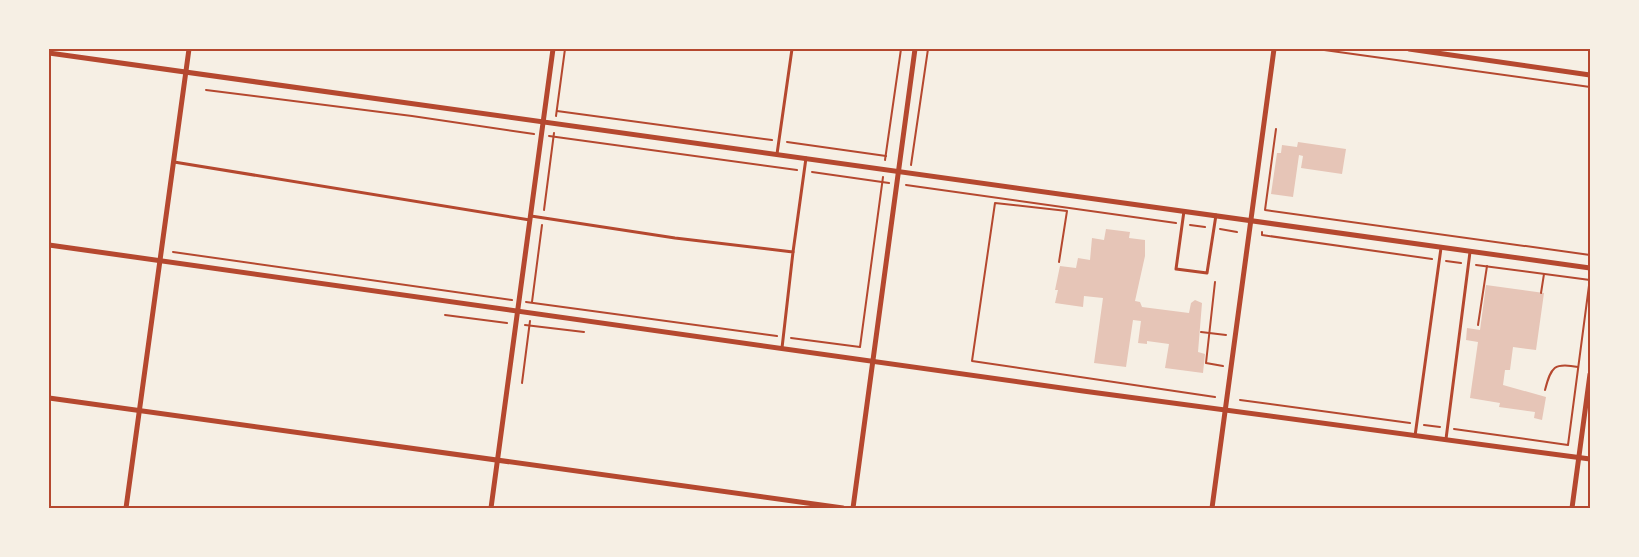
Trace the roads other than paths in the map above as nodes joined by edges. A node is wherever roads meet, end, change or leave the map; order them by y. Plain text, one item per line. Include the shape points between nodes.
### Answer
1 (189, 49) edge
2 (553, 49) edge
3 (792, 49) edge
4 (915, 49) edge
5 (1274, 49) edge
6 (1409, 49) edge
7 (49, 53) edge
8 (186, 72) junction
9 (1590, 75) edge
10 (543, 122) junction
11 (777, 154) junction
12 (806, 158) junction
13 (174, 162) junction
14 (898, 170) junction
15 (1184, 211) junction
16 (1216, 214) junction
17 (530, 218) junction
18 (1251, 219) junction
19 (49, 246) edge
20 (1441, 247) junction
21 (1470, 251) junction
22 (793, 252) junction
23 (160, 261) junction
24 (1590, 268) edge
25 (518, 311) junction
26 (782, 348) junction
27 (872, 361) junction
28 (1590, 374) edge
29 (49, 398) edge
30 (1224, 410) junction
31 (140, 411) junction
32 (1415, 436) junction
33 (1446, 440) junction
34 (1578, 457) junction
35 (1590, 459) edge
36 (497, 461) junction
37 (126, 508) edge
38 (491, 508) edge
39 (843, 508) edge
40 (853, 508) edge
41 (1212, 508) edge
42 (1572, 508) edge

1 - 8 street
2 - 10 street
3 - 11 lane
4 - 14 street
5 - 18 street
6 - 9 street
7 - 8 street
8 - 10 street
8 - 13 street
10 - 11 street
10 - 17 street
11 - 12 street
12 - 14 street
12 - 22 lane
13 - 17 lane
13 - 23 street
14 - 15 street
14 - 27 street
15 - 16 street
15 - 16 lane via 1176,269 1207,273
16 - 18 street
17 - 22 lane
17 - 25 street
18 - 20 street
18 - 30 street
19 - 23 street
20 - 21 street
20 - 32 lane
21 - 24 street
21 - 33 lane
22 - 26 lane
23 - 25 street
23 - 31 street
25 - 26 street
25 - 36 street
26 - 27 street
27 - 30 street
27 - 40 street
28 - 34 street
29 - 31 street
30 - 32 street
30 - 41 street
31 - 36 street
31 - 37 street
32 - 33 street
33 - 34 street
34 - 35 street
34 - 42 street
36 - 38 street
36 - 39 street

